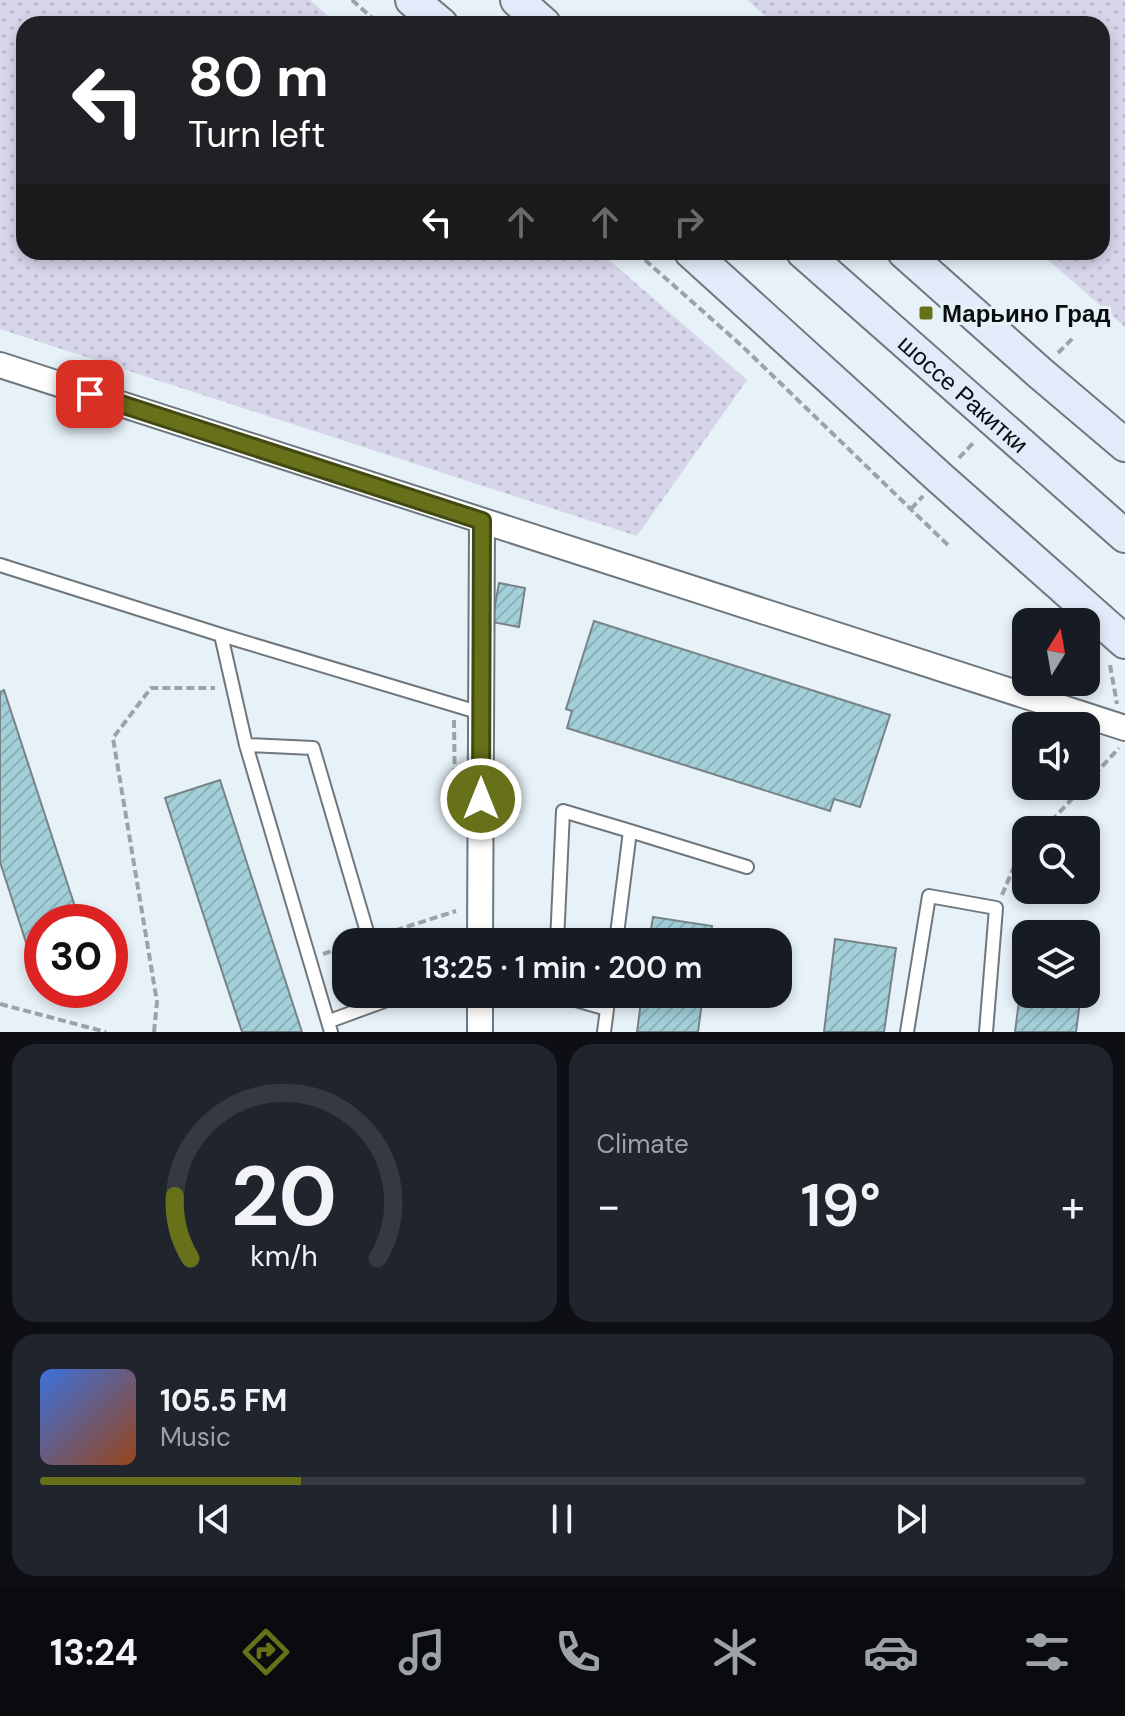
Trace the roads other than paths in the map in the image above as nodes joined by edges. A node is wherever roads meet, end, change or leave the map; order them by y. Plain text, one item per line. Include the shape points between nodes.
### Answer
1 (412, 0) edge
2 (431, 16) edge
3 (700, 260) edge
4 (812, 260) edge
5 (913, 260) edge
6 (0, 365) edge
7 (1125, 445) edge
8 (482, 521) junction
9 (1125, 536) edge
10 (0, 565) edge
11 (221, 635) junction
12 (1125, 642) edge
13 (481, 713) junction
14 (1125, 728) edge
15 (246, 745) junction
16 (630, 831) junction
17 (747, 867) dead end
18 (366, 928) edge
19 (480, 928) edge
20 (558, 928) edge
21 (618, 928) edge
22 (370, 1008) edge
23 (480, 1008) edge
24 (604, 1008) edge
25 (607, 1009) joint
26 (333, 1026) edge
27 (480, 1032) edge
28 (604, 1032) edge
29 (907, 1032) edge
30 (986, 1032) edge

1 - 2 street
3 - 12 street
4 - 9 street, шоссе Ракитки
5 - 7 street
6 - 8 street
8 - 13 street
8 - 14 street
10 - 11 lane
11 - 13 lane
11 - 15 lane
13 - 19 street
15 - 18 lane via 313,748
15 - 26 lane
16 - 17 lane
16 - 20 lane via 563,811
16 - 21 lane
22 - 26 lane
23 - 27 street
24 - 25 lane
25 - 28 lane
29 - 30 lane via 929,896 996,908

